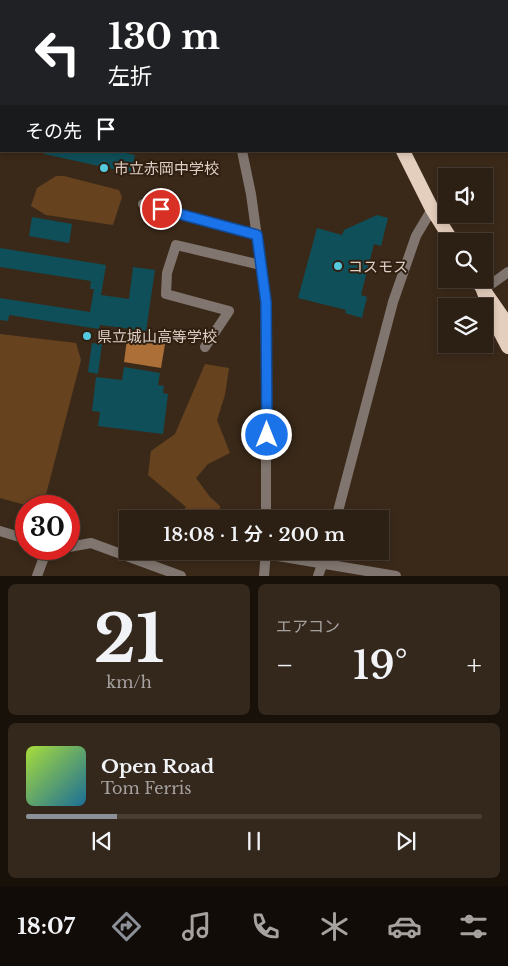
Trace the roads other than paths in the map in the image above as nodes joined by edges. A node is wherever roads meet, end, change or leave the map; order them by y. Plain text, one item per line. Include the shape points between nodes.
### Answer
1 (242, 152) edge
2 (404, 152) edge
3 (144, 204) dead end
4 (432, 209) junction
5 (447, 233) edge
6 (257, 235) junction
7 (261, 265) junction
8 (508, 272) edge
9 (493, 278) edge
10 (481, 288) edge
11 (482, 288) edge
12 (508, 325) edge
13 (204, 347) dead end
14 (508, 347) edge
15 (266, 510) edge
16 (338, 510) edge
17 (0, 531) edge
18 (15, 536) edge
19 (80, 545) edge
20 (43, 560) edge
21 (265, 560) edge
22 (304, 560) edge
23 (324, 560) edge
24 (323, 564) junction
25 (37, 576) edge
26 (181, 576) edge
27 (264, 576) edge
28 (318, 576) edge
29 (396, 576) edge

1 - 6 street
2 - 4 highway
3 - 6 street
4 - 5 highway
4 - 16 street via 416,236 393,302
6 - 7 street
7 - 13 street via 176,245 166,294 229,311
7 - 15 street via 266,311
8 - 9 street
10 - 14 highway
11 - 12 highway
17 - 18 street
19 - 26 street via 91,543
20 - 25 street
21 - 27 street
22 - 24 street
23 - 24 street
24 - 28 street
24 - 29 street

